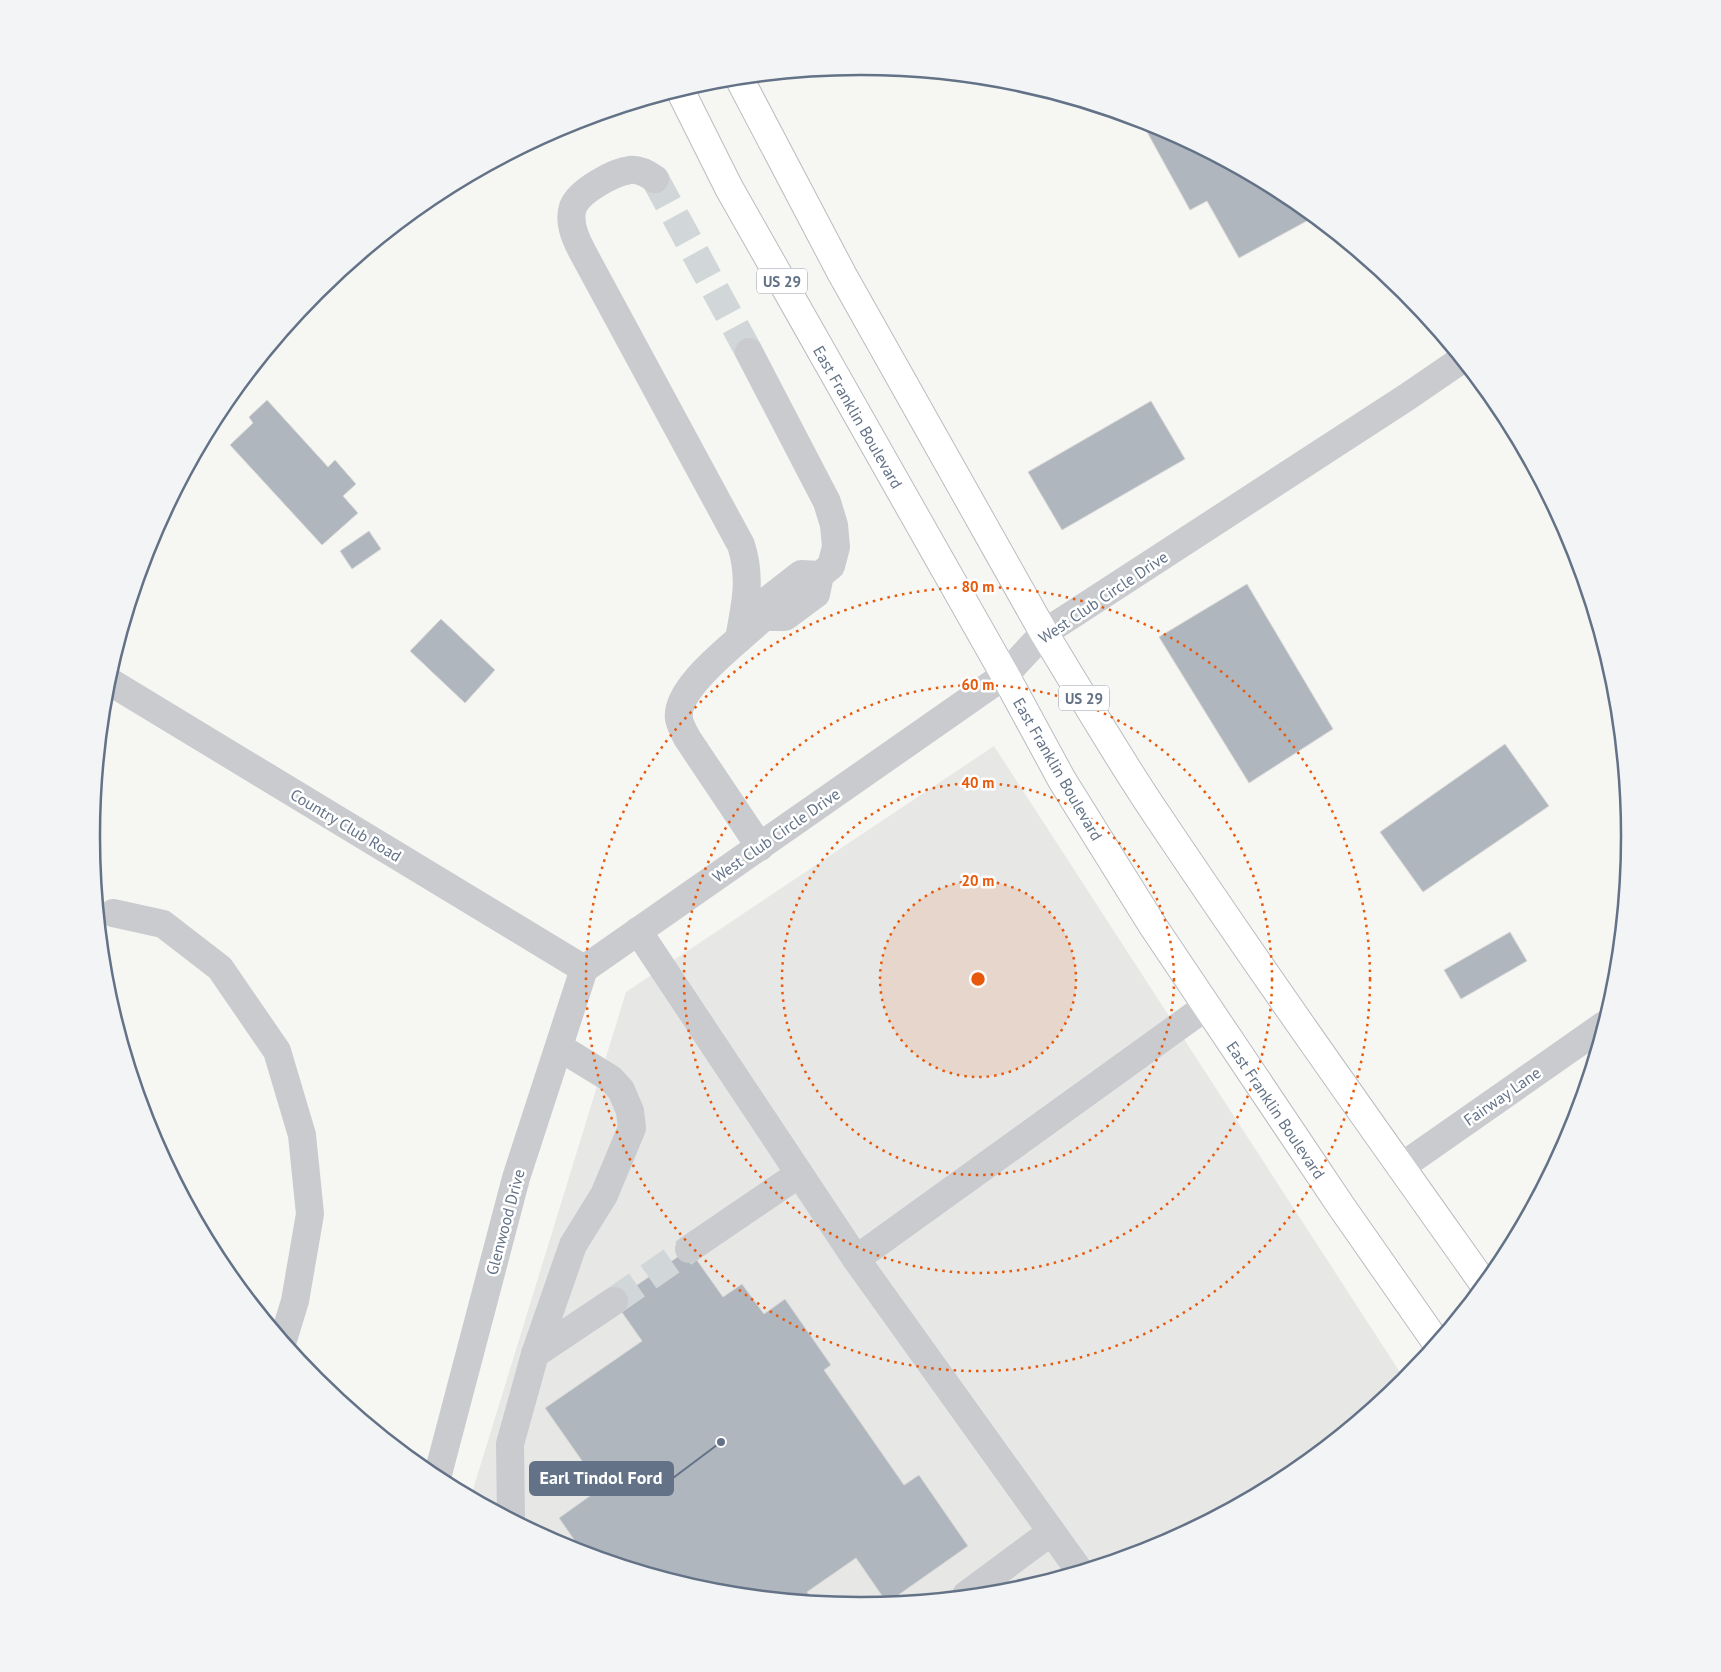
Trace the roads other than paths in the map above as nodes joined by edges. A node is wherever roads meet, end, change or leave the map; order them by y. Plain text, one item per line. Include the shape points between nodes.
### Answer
1 (743, 85) edge
2 (683, 97) edge
3 (655, 179) tunnel mouth
4 (749, 352) tunnel mouth
5 (1456, 363) edge
6 (1044, 633) junction
7 (739, 639) junction
8 (1005, 675) junction
9 (114, 687) edge
10 (760, 847) junction
11 (113, 913) dead end
12 (638, 931) junction
13 (584, 969) junction
14 (1207, 1006) junction
15 (1597, 1030) edge
16 (559, 1047) junction
17 (1401, 1167) junction
18 (799, 1174) junction
19 (689, 1249) tunnel mouth
20 (856, 1259) junction
21 (1479, 1278) edge
22 (614, 1301) tunnel mouth
23 (285, 1334) edge
24 (1433, 1338) edge
25 (535, 1354) junction
26 (439, 1470) edge
27 (510, 1511) edge
28 (1051, 1532) junction
29 (1076, 1566) edge
30 (976, 1587) edge

1 - 6 main road, US 29 via 842,274
2 - 8 main road, East Franklin Boulevard / US 29 via 729,188
3 - 7 street via 631,170 583,191 573,206 574,235 741,545 748,566
4 - 7 street via 827,502 836,547 830,566 820,575 801,574 769,599 764,617
5 - 6 street, West Club Circle Drive
6 - 8 street, West Club Circle Drive
6 - 17 main road, US 29 via 1157,816
7 - 10 street via 708,666 683,700 679,718 687,738
8 - 10 street, West Club Circle Drive
8 - 14 main road, East Franklin Boulevard / US 29 via 1062,780
9 - 13 street, Country Club Road
10 - 12 street, West Club Circle Drive
11 - 23 street via 163,924 220,968 277,1051 302,1135 310,1214 295,1301
12 - 13 street, West Club Circle Drive
12 - 18 street
13 - 16 street, Glenwood Drive
14 - 20 street
14 - 24 main road, East Franklin Boulevard / US 29
15 - 17 street, Fairway Lane
16 - 25 street via 611,1079 621,1090 630,1111 632,1128 604,1195 573,1245
16 - 26 street, Glenwood Drive via 516,1178
17 - 21 main road, US 29
18 - 19 street
18 - 20 street
20 - 28 street
22 - 25 street
25 - 27 street via 510,1444
28 - 29 street
28 - 30 street

